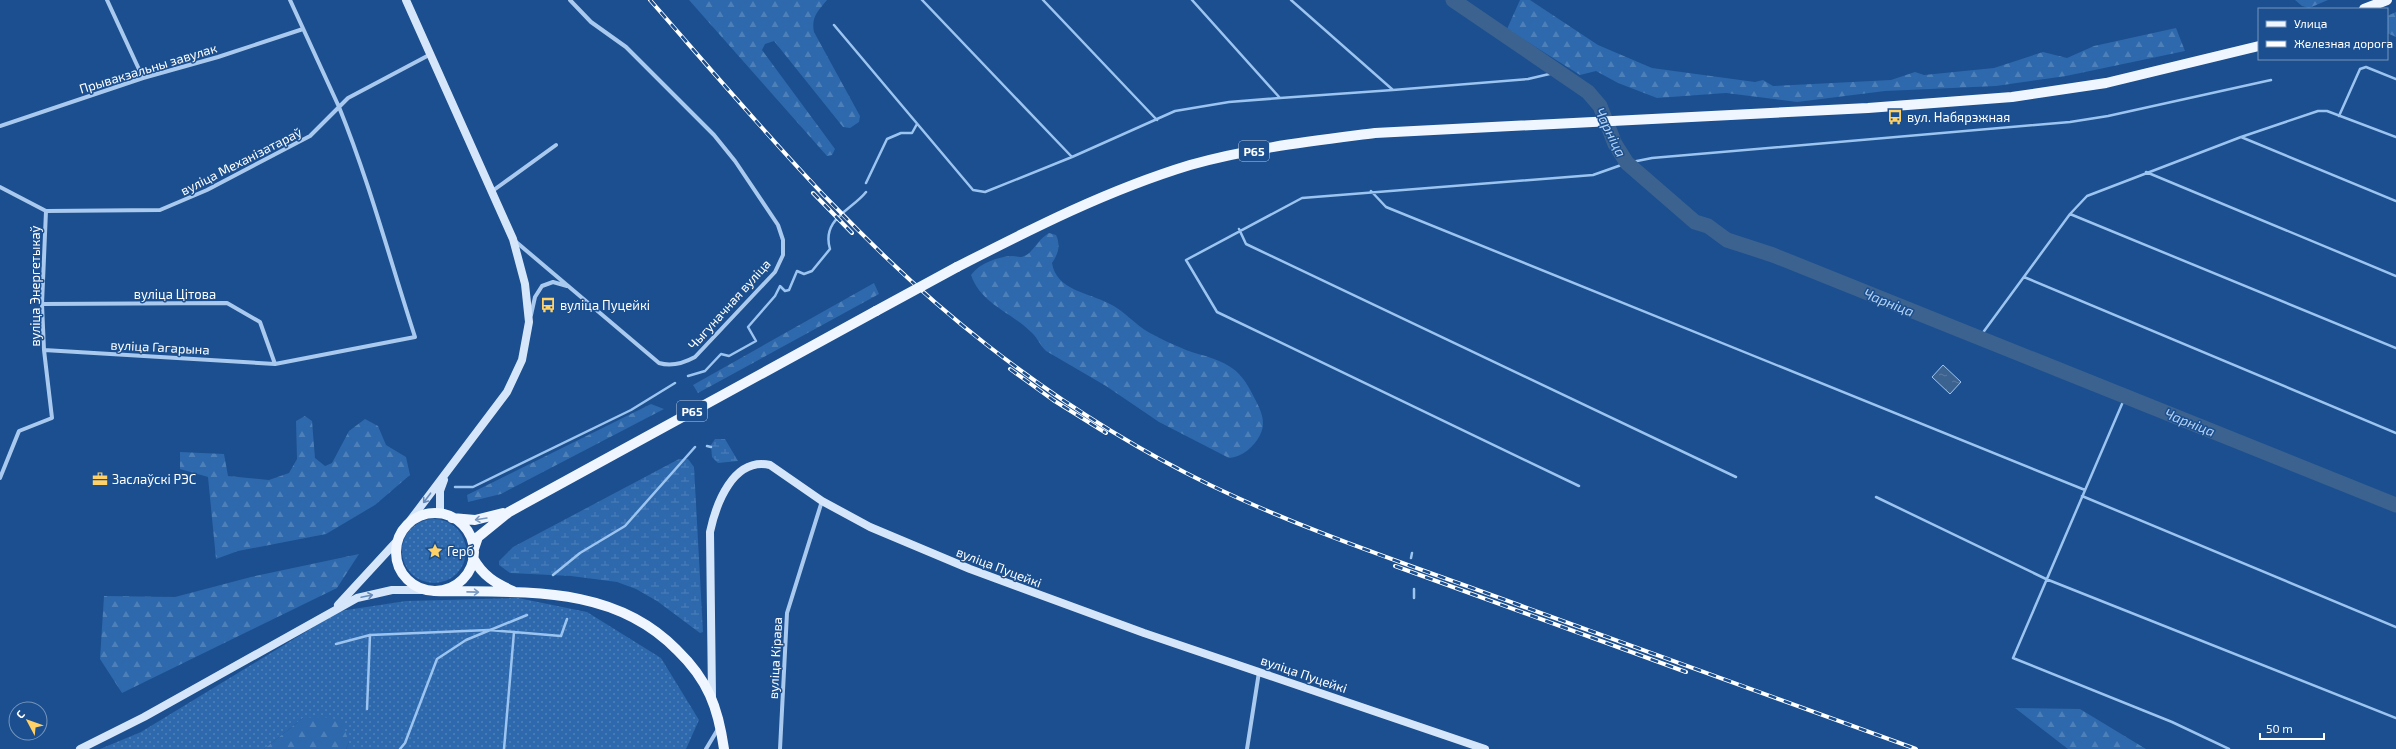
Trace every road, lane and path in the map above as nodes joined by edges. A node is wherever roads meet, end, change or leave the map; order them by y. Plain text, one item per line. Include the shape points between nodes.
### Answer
1 (107, 0) edge
2 (290, 0) edge
3 (406, 0) edge
4 (570, 0) edge
5 (2387, 0) edge
6 (2367, 8) edge
7 (303, 29) junction
8 (2258, 46) edge
9 (431, 54) junction
10 (143, 78) junction
11 (339, 107) junction
12 (0, 126) edge
13 (556, 145) dead end
14 (0, 186) edge
15 (491, 193) junction
16 (46, 211) junction
17 (513, 239) junction
18 (567, 286) junction
19 (42, 304) junction
20 (529, 322) junction
21 (44, 350) junction
22 (275, 364) junction
23 (445, 474) junction
24 (0, 478) edge
25 (822, 502) junction
26 (509, 512) junction
27 (440, 513) junction
28 (452, 518) junction
29 (409, 522) junction
30 (397, 542) junction
31 (474, 554) junction
32 (431, 591) junction
33 (518, 593) junction
34 (331, 611) junction
35 (1259, 672) junction
36 (712, 697) junction
37 (720, 725) junction
38 (80, 749) edge
39 (706, 749) edge
40 (724, 749) edge
41 (780, 749) edge
42 (1247, 749) edge
43 (1485, 749) edge

1 - 10 street
2 - 7 street
3 - 9 main road
4 - 18 street, Чыгуначная вуліца via 591,22 626,47 714,135 735,161 778,225 782,255 775,272 706,346 695,357 678,364 659,362
5 - 6 main road
7 - 10 street, Прывакзальны завулак
7 - 11 street
8 - 26 main road, Р65, bridge via 2106,83 2012,97 1868,108 1375,133 1306,142 1190,165 1104,195 1062,213 957,267
9 - 11 street, вуліца Механізатараў via 348,98
9 - 15 main road
10 - 12 street, Прывакзальны завулак
11 - 16 street, вуліца Механізатараў via 310,136 207,190 160,210
11 - 22 street via 362,162 380,229 415,337
13 - 15 street
14 - 16 street, вуліца Механізатараў
15 - 17 main road
16 - 19 street, вуліца Энергетыкаў
17 - 18 street, Чыгуначная вуліца
17 - 20 main road via 525,284
18 - 20 street via 553,282 542,286 535,298
19 - 21 street, вуліца Энергетыкаў
19 - 22 street, вуліца Цітова via 227,304 260,322
20 - 23 main road via 527,341 517,375 496,409
21 - 22 street, вуліца Гагарына
21 - 24 street, вуліца Энергетыкаў via 52,418 19,431
23 - 27 main road via 440,491
23 -> 29 main road
25 - 35 main road, вуліца Пуцейкі via 870,527 970,569
25 - 36 main road, вуліца Пуцейкі via 770,465 760,463 745,469 722,494 710,532
25 - 41 street, вуліца Кірава via 787,613
26 -> 28 main road, Р65 via 475,520
26 - 31 main road, Р65 via 478,537
27 - 28 main road, Р65
27 - 29 main road via 424,514
28 - 31 main road, Р65 via 472,539
29 - 30 main road
30 - 32 main road, Р65 via 397,563 402,573 409,581
30 - 34 main road
31 - 32 main road, Р65 via 464,578 445,590
31 - 33 main road, Р65 via 479,568 492,582
32 -> 33 main road, Р65
34 -> 32 main road via 357,598 392,590
33 - 36 main road, Р65 via 583,599 623,610 642,621 685,658 702,678
34 - 38 main road via 243,663
35 - 42 street
35 - 43 main road, вуліца Пуцейкі
36 - 37 main road, Р65
37 - 39 street
37 - 40 main road, Р65

